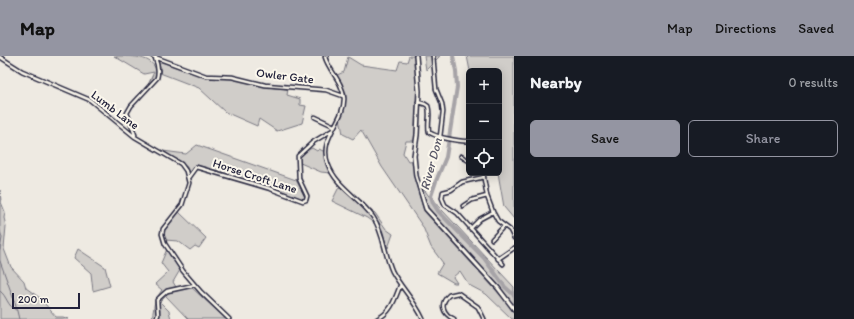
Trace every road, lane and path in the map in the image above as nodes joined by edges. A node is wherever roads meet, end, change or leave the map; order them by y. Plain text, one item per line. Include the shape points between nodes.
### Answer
1 (325, 56) edge
2 (416, 56) edge
3 (433, 56) edge
4 (0, 57) edge
5 (153, 57) edge
6 (344, 96) junction
7 (418, 102) junction
8 (315, 117) dead end
9 (334, 126) junction
10 (331, 131) junction
11 (135, 137) junction
12 (441, 137) junction
13 (466, 141) edge
14 (461, 156) dead end
15 (466, 159) edge
16 (484, 177) joint
17 (188, 178) junction
18 (487, 196) junction
19 (463, 206) dead end
20 (493, 212) junction
21 (504, 226) junction
22 (470, 229) junction
23 (514, 238) edge
24 (492, 239) dead end
25 (514, 248) edge
26 (498, 259) junction
27 (503, 264) dead end
28 (194, 285) junction
29 (400, 285) junction
30 (514, 309) edge
31 (156, 319) edge
32 (229, 319) edge
33 (377, 319) edge
34 (423, 319) edge
35 (454, 319) edge
36 (484, 319) edge

1 - 6 street
2 - 7 main road
3 - 12 street via 436,89 443,112
4 - 11 street, Lumb Lane via 22,71 90,100
5 - 6 street, Owler Gate via 206,76 232,77 265,85 326,90
5 - 11 street via 159,73 157,78 127,113
6 - 9 street via 341,114
7 - 12 street via 428,106 429,132
7 - 30 main road via 414,156 416,176 426,209
8 - 9 street
9 - 10 street
10 - 17 street, Horse Croft Lane via 298,156 299,179 307,196 303,201 196,167
10 - 29 street via 326,154 329,166 338,182 377,223
11 - 17 street, Lumb Lane via 180,164
12 - 13 street
14 - 15 street
16 - 18 street
16 - 22 street via 462,182 443,192 445,204 457,213
17 - 28 street via 189,183 182,205 163,229 162,234 169,251
18 - 19 street via 472,200
18 - 20 street
20 - 21 street
20 - 22 street via 480,219
21 - 23 street via 510,230
21 - 24 street
22 - 26 street
25 - 26 street
26 - 27 street
28 - 31 street via 167,291 157,300
28 - 32 street
29 - 33 street via 387,312
29 - 34 street via 414,302
35 - 36 street via 447,315 443,307 446,297 454,293 460,294 474,304

